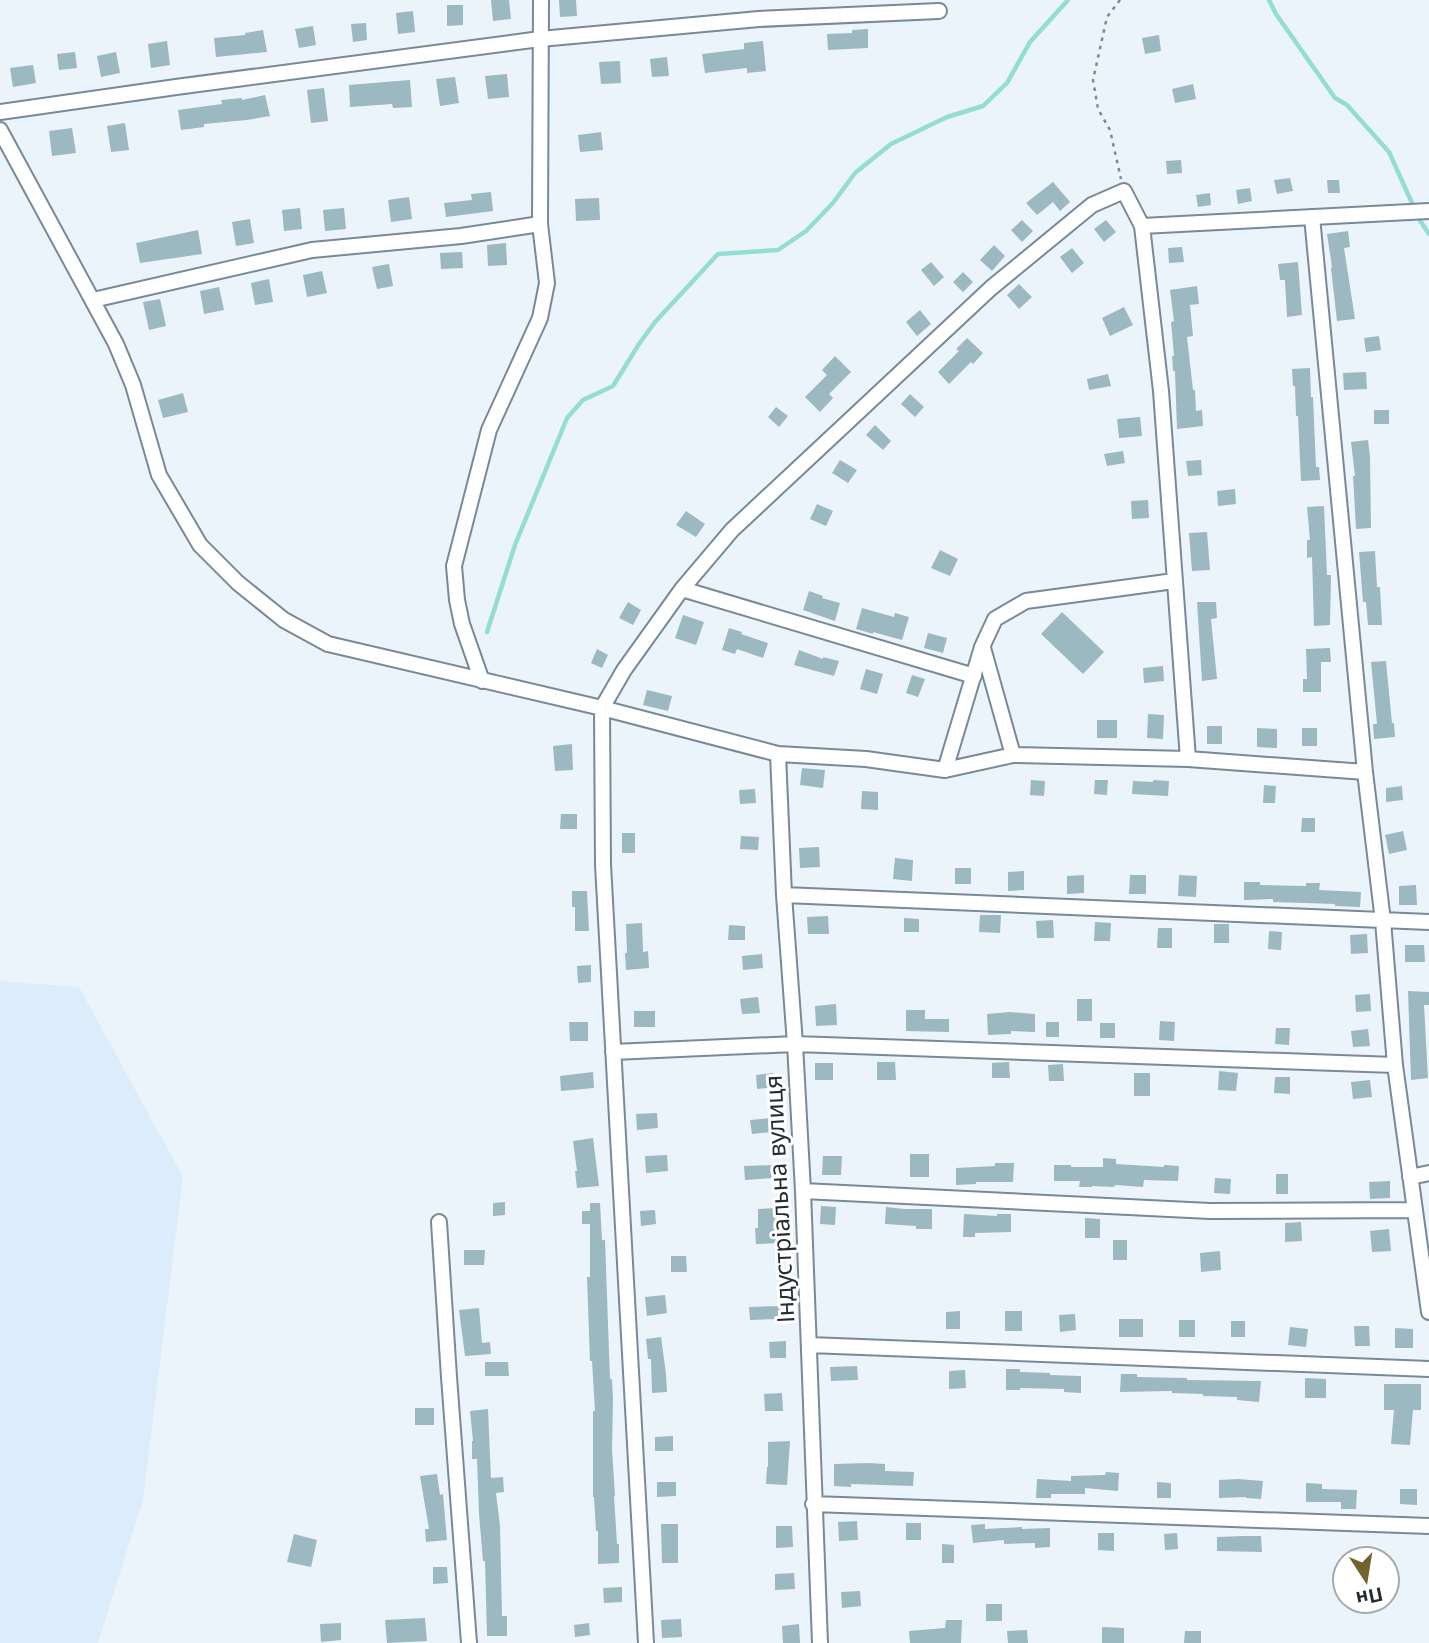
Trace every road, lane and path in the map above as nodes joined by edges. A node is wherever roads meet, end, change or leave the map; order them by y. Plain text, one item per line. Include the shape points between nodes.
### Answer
1 (541, 0) edge
2 (1120, 0) edge
3 (939, 11) dead end
4 (540, 39) junction
5 (0, 112) edge
6 (0, 130) edge
7 (1124, 191) junction
8 (1429, 211) edge
9 (1311, 217) junction
10 (540, 224) junction
11 (1142, 226) junction
12 (93, 300) junction
13 (1174, 582) junction
14 (682, 589) junction
15 (982, 647) junction
16 (974, 676) junction
17 (482, 681) junction
18 (602, 708) junction
19 (778, 754) junction
20 (1013, 755) junction
21 (1188, 759) junction
22 (945, 770) junction
23 (1365, 772) junction
24 (784, 895) junction
25 (1383, 921) junction
26 (1429, 922) edge
27 (795, 1044) junction
28 (613, 1052) junction
29 (1395, 1065) junction
30 (1429, 1173) edge
31 (1410, 1177) junction
32 (803, 1191) junction
33 (1414, 1210) junction
34 (439, 1222) dead end
35 (1429, 1312) edge
36 (809, 1345) junction
37 (1429, 1369) edge
38 (813, 1504) junction
39 (1429, 1525) edge
40 (469, 1643) edge
41 (646, 1643) edge
42 (820, 1643) edge

1 - 4 street
2 - 7 path via 1107,17 1093,80
3 - 4 street via 759,19
4 - 5 street
4 - 10 street
6 - 12 street
7 - 11 street
7 - 14 street via 1092,205 991,288 732,530
8 - 9 street
9 - 11 street
9 - 23 street
10 - 12 street via 312,250
10 - 17 street via 547,283 540,318 489,430 454,566 462,624
11 - 13 street via 1161,391
12 - 17 street via 132,386 159,475 200,545 238,583 284,620 328,644
13 - 15 street via 1026,601 995,619
13 - 21 street
14 - 16 street
14 - 18 street
15 - 16 street
15 - 20 street
16 - 22 street
17 - 18 street
18 - 19 street
18 - 28 street via 603,865
19 - 22 street
19 - 24 street, Індустріальна вулиця
20 - 21 street
20 - 22 street
21 - 23 street
23 - 25 street
24 - 25 street
24 - 27 street, Індустріальна вулиця
25 - 26 street
25 - 29 street
27 - 28 street
27 - 29 street
27 - 32 street, Індустріальна вулиця
28 - 41 street
29 - 31 street
30 - 31 street
31 - 33 street
32 - 33 street via 1210,1211
32 - 36 street, Індустріальна вулиця
33 - 35 street
34 - 40 street
36 - 37 street
36 - 38 street, Індустріальна вулиця
38 - 39 street
38 - 42 street, Індустріальна вулиця

